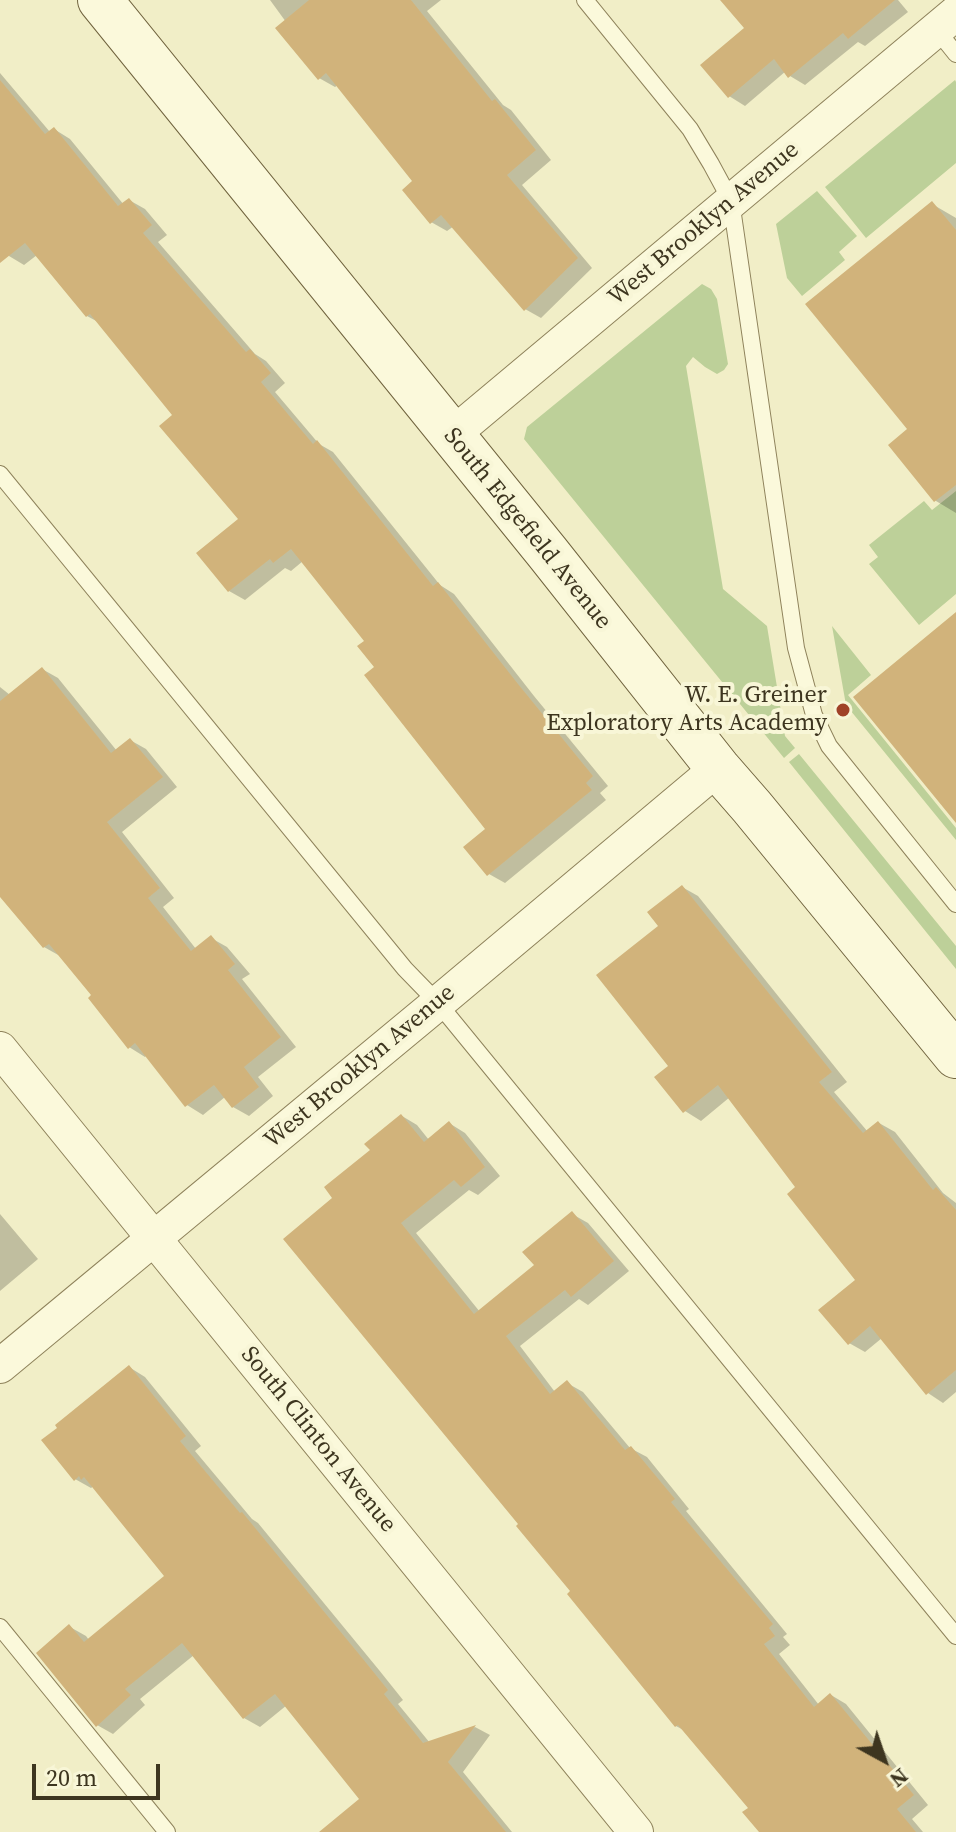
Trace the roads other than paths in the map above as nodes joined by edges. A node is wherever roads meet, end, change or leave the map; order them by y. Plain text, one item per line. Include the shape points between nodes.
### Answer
1 (100, 0) edge
2 (585, 0) edge
3 (949, 32) edge
4 (731, 201) junction
5 (452, 435) junction
6 (0, 474) edge
7 (718, 768) junction
8 (956, 904) edge
9 (438, 1003) junction
10 (0, 1049) edge
11 (956, 1056) edge
12 (154, 1237) junction
13 (0, 1366) edge
14 (0, 1627) edge
15 (956, 1636) edge
16 (167, 1832) edge
17 (636, 1832) edge

1 - 5 street, South Edgefield Avenue
2 - 4 lane via 690,129
3 - 4 street, West Brooklyn Avenue
4 - 5 street, West Brooklyn Avenue
4 - 8 lane via 796,648 814,715 829,746
5 - 7 street, South Edgefield Avenue
6 - 9 lane
7 - 9 street, West Brooklyn Avenue
7 - 11 street, South Edgefield Avenue
9 - 12 street, West Brooklyn Avenue
9 - 15 lane
10 - 12 street, South Clinton Avenue
12 - 13 street, West Brooklyn Avenue
12 - 17 street, South Clinton Avenue
14 - 16 lane

